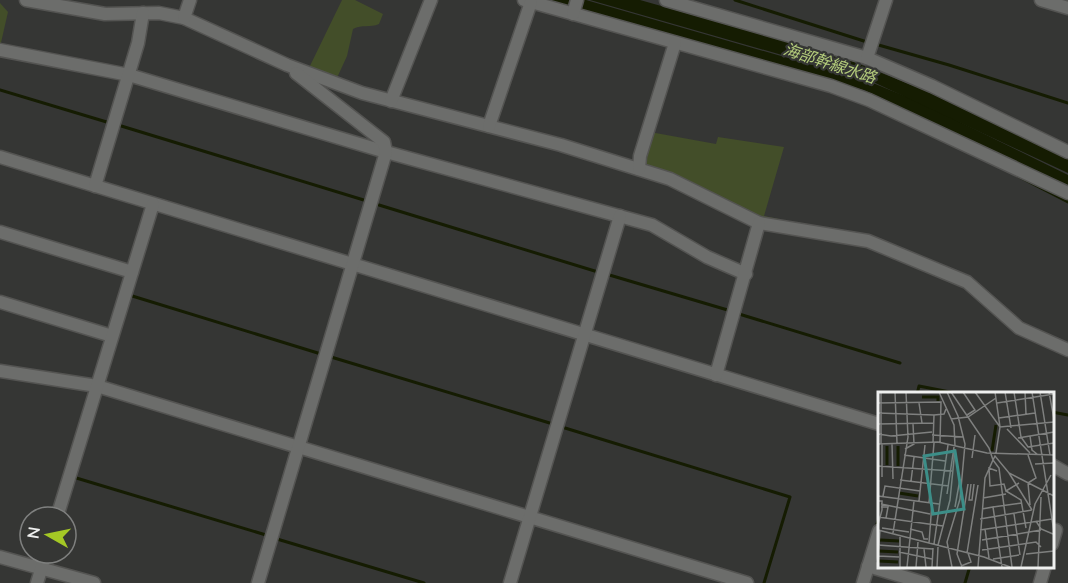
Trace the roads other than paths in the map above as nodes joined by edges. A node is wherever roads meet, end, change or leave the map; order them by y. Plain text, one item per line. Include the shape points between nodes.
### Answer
1 (26, 0) edge
2 (190, 0) edge
3 (431, 0) edge
4 (577, 0) edge
5 (666, 0) edge
6 (886, 0) edge
7 (1041, 0) edge
8 (527, 1) edge
9 (50, 2) edge
10 (1068, 8) edge
11 (143, 13) junction
12 (573, 14) junction
13 (184, 18) junction
14 (675, 43) junction
15 (0, 50) edge
16 (867, 58) junction
17 (287, 65) junction
18 (129, 75) junction
19 (391, 101) junction
20 (489, 126) junction
21 (386, 152) junction
22 (1068, 152) edge
23 (0, 158) edge
24 (639, 168) junction
25 (95, 186) junction
26 (1068, 193) edge
27 (153, 204) junction
28 (620, 216) junction
29 (759, 223) junction
30 (0, 232) edge
31 (353, 265) junction
32 (132, 272) junction
33 (746, 274) junction
34 (0, 302) edge
35 (585, 335) junction
36 (112, 336) junction
37 (1068, 350) edge
38 (0, 371) edge
39 (716, 375) junction
40 (97, 386) junction
41 (878, 424) edge
42 (298, 446) junction
43 (1053, 466) edge
44 (1068, 474) edge
45 (61, 505) edge
46 (530, 517) junction
47 (1056, 530) dead end
48 (878, 534) edge
49 (1053, 540) edge
50 (0, 557) edge
51 (42, 565) edge
52 (868, 566) junction
53 (41, 568) junction
54 (1045, 568) edge
55 (37, 583) edge
56 (94, 583) edge
57 (258, 583) edge
58 (510, 583) edge
59 (747, 583) edge
60 (863, 583) edge
61 (924, 583) edge
62 (1040, 583) edge

1 - 9 street
2 - 13 street
3 - 19 street
4 - 12 street
5 - 16 street
6 - 16 street
7 - 10 street
8 - 12 street
8 - 20 street
9 - 11 street via 105,14
11 - 13 street
11 - 18 street
12 - 14 street
13 - 17 street
14 - 24 street
14 - 26 street via 869,100
15 - 18 street
16 - 22 street
17 - 19 street
17 - 21 street via 384,142
18 - 21 street
18 - 25 street
19 - 20 street
20 - 24 street
21 - 28 street
21 - 31 street
23 - 25 street
24 - 29 street
25 - 27 street
27 - 31 street
27 - 32 street
28 - 33 street via 652,225
28 - 35 street
29 - 33 street
29 - 37 street via 852,236 903,254 967,282 1019,328
30 - 32 street
31 - 35 street
31 - 42 street
32 - 36 street
33 - 39 street
34 - 36 street
35 - 39 street
35 - 46 street
36 - 40 street
38 - 40 street
39 - 41 street
40 - 42 street
40 - 45 street
42 - 46 street
42 - 57 street
43 - 44 street
46 - 58 street
46 - 59 street
47 - 49 street
48 - 52 street
50 - 53 street
51 - 53 street
52 - 60 street
52 - 61 street
53 - 55 street
53 - 56 street
54 - 62 street

